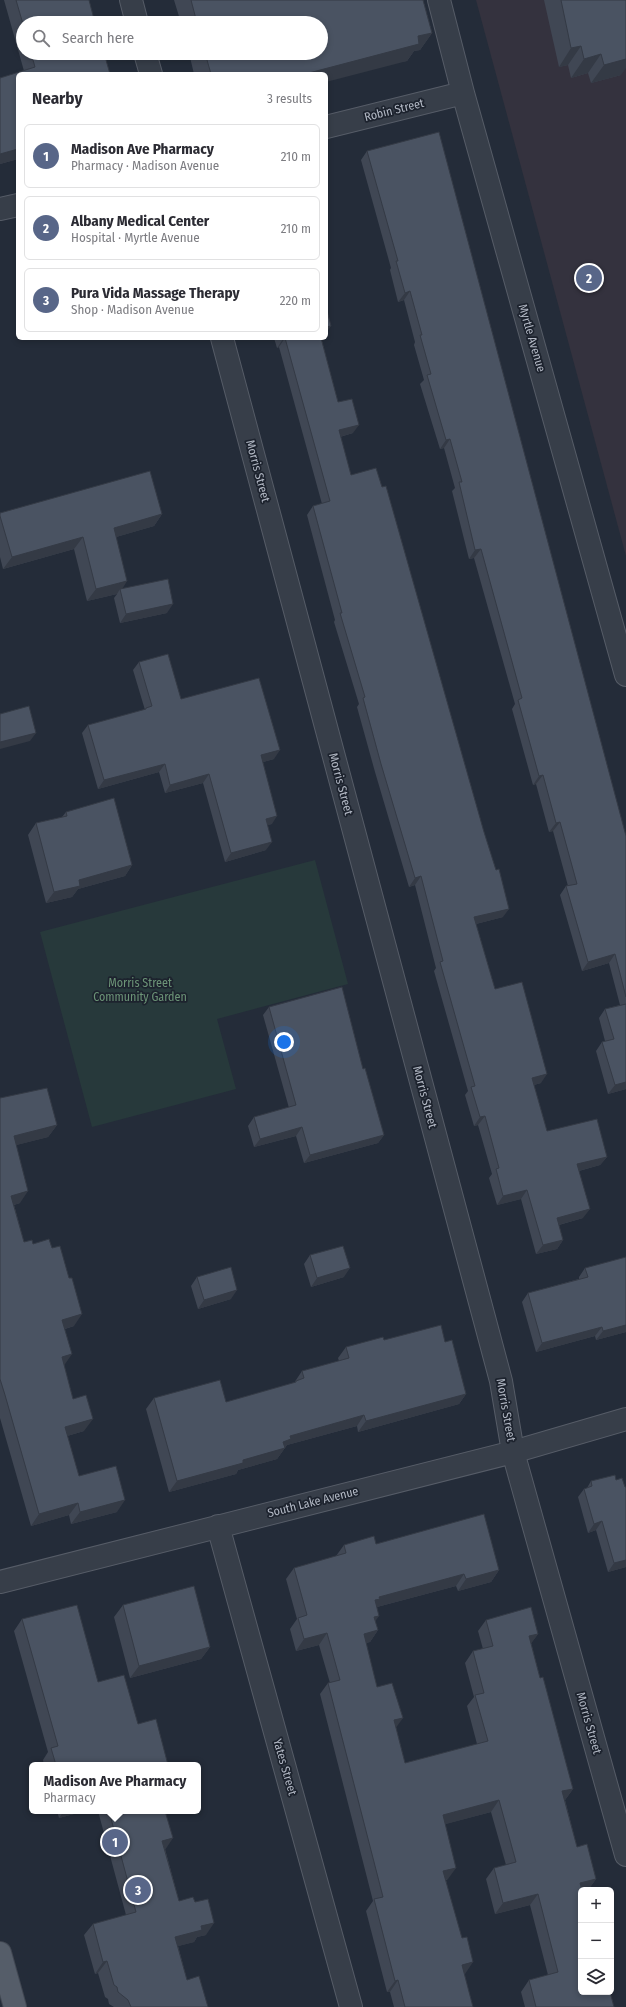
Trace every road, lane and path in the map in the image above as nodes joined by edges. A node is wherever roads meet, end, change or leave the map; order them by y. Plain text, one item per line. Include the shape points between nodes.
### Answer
1 (131, 0) edge
2 (439, 0) edge
3 (135, 16) edge
4 (147, 60) edge
5 (150, 72) edge
6 (463, 93) junction
7 (328, 127) edge
8 (16, 205) edge
9 (0, 209) edge
10 (223, 340) edge
11 (626, 675) edge
12 (626, 1419) edge
13 (513, 1452) junction
14 (218, 1526) junction
15 (0, 1582) edge
16 (626, 1855) edge
17 (0, 1953) edge
18 (15, 2007) edge
19 (351, 2007) edge

1 - 3 street
2 - 6 street, Myrtle Avenue
4 - 5 street
6 - 7 street, Robin Street
6 - 11 street, Myrtle Avenue
8 - 9 street
10 - 13 street, Morris Street via 502,1381
12 - 13 street, South Lake Avenue
13 - 14 street, South Lake Avenue
13 - 16 street, Morris Street
14 - 15 street, South Lake Avenue
14 - 19 street, Yates Street
17 - 18 main road

